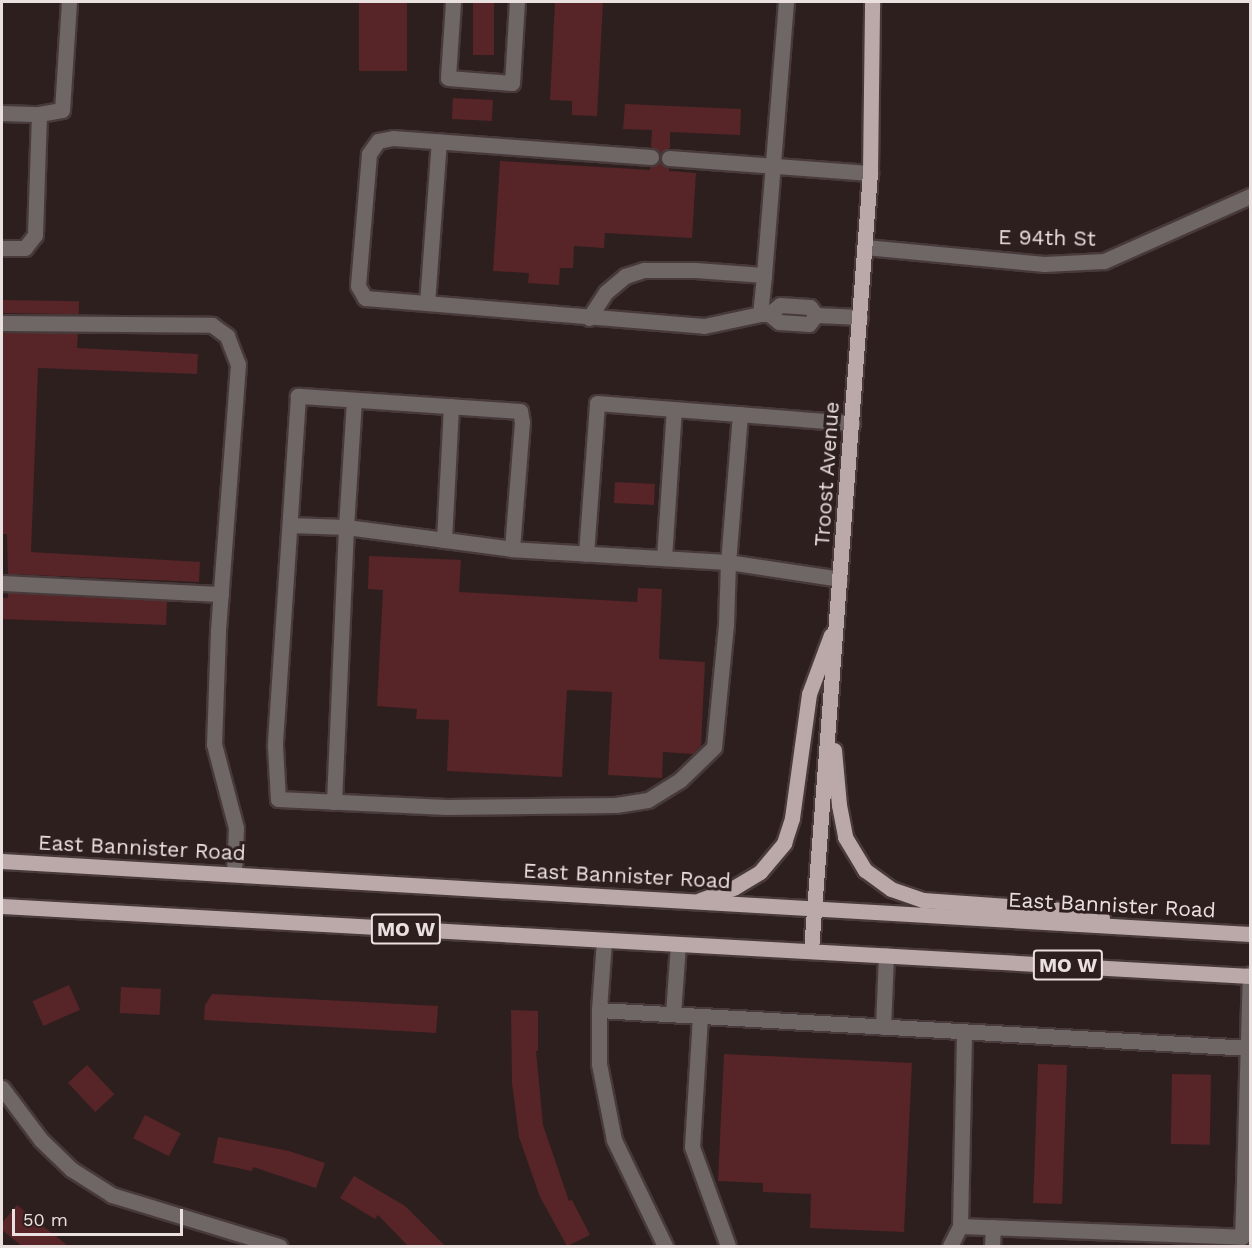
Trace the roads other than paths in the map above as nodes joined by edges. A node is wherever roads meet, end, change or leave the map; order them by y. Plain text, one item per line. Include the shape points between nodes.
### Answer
1 (69, 2) edge
2 (453, 2) edge
3 (517, 2) edge
4 (786, 2) edge
5 (872, 2) edge
6 (2, 113) edge
7 (39, 114) junction
8 (439, 141) junction
9 (651, 157) dead end
10 (669, 158) dead end
11 (772, 165) junction
12 (870, 173) junction
13 (1251, 196) edge
14 (865, 247) junction
15 (2, 248) edge
16 (764, 274) junction
17 (427, 303) junction
18 (764, 314) junction
19 (860, 317) junction
20 (589, 318) junction
21 (2, 323) edge
22 (354, 400) junction
23 (451, 406) junction
24 (674, 409) junction
25 (740, 414) junction
26 (852, 423) junction
27 (290, 525) junction
28 (346, 527) junction
29 (444, 540) junction
30 (512, 549) junction
31 (586, 554) junction
32 (664, 558) junction
33 (728, 562) junction
34 (840, 579) junction
35 (2, 583) edge
36 (221, 594) junction
37 (837, 618) junction
38 (831, 702) junction
39 (334, 802) junction
40 (2, 861) edge
41 (234, 874) junction
42 (696, 902) junction
43 (2, 906) edge
44 (815, 908) junction
45 (1155, 929) junction
46 (1251, 934) edge
47 (604, 940) junction
48 (678, 944) junction
49 (811, 950) junction
50 (886, 954) junction
51 (1250, 975) edge
52 (599, 1010) junction
53 (673, 1014) junction
54 (700, 1016) junction
55 (883, 1027) junction
56 (964, 1032) junction
57 (1249, 1048) edge
58 (2, 1088) edge
59 (1247, 1183) edge
60 (960, 1226) junction
61 (993, 1227) junction
62 (1246, 1237) edge
63 (1226, 1241) edge
64 (279, 1246) edge
65 (665, 1246) edge
66 (728, 1246) edge
67 (950, 1246) edge
68 (992, 1246) edge

1 - 7 street via 62,110
2 - 3 street via 448,78 512,83
4 - 11 street
5 - 12 main road, Troost Avenue
6 - 7 street
7 - 15 street via 35,235 25,248
8 - 9 street
8 - 17 street
8 - 17 street via 393,138 378,141 369,154 358,286 365,298
10 - 11 street
11 - 12 street
11 - 16 street
12 - 14 main road, Troost Avenue
13 - 14 street, E 94th St via 1104,261 1044,264
14 - 19 main road, Troost Avenue
16 - 18 street
16 - 20 street via 644,270 625,276 606,292
17 - 20 street
18 - 19 street via 779,322 809,324 816,315
18 - 20 street via 704,326
19 - 26 main road, Troost Avenue
21 - 36 street via 212,325 227,336 238,364
22 - 23 street
22 - 27 street via 298,396
22 - 28 street
23 - 29 street
23 - 30 street via 520,411
24 - 25 street
24 - 31 street via 597,403
24 - 32 street
25 - 26 street
25 - 33 street
26 - 34 main road, Troost Avenue
27 - 28 street
27 - 39 street via 275,746 278,799
28 - 29 street
28 - 39 street
29 - 30 street
30 - 31 street
31 - 32 street
32 - 33 street
33 - 34 street
33 - 39 street via 714,747 681,780 648,800 616,805 446,807
34 - 37 main road, Troost Avenue
35 - 36 street
36 - 41 street via 214,744 236,828
37 - 38 main road, Troost Avenue
37 - 42 main road via 809,694 792,818 784,843 760,872
38 - 44 main road, Troost Avenue
38 - 45 main road via 838,805 845,837 865,870 891,889 923,900 1064,910
40 - 41 main road, East Bannister Road / MO W
41 - 42 main road, East Bannister Road / MO W
42 - 44 main road, East Bannister Road / MO W
43 - 47 main road, MO W
44 - 45 main road, East Bannister Road / MO W
44 - 49 main road, Troost Avenue
45 - 46 main road, East Bannister Road / MO W
47 - 48 main road, MO W
47 - 52 street
48 - 49 main road, MO W
48 - 53 street
49 - 50 main road, MO W
50 - 51 main road, MO W
50 - 55 street
51 - 57 street
52 - 53 street
52 - 65 street via 599,1064 614,1140
53 - 54 street
54 - 55 street
54 - 66 street via 692,1147
55 - 56 street
56 - 57 street
56 - 60 street
57 - 59 street
58 - 64 street via 48,1148 71,1170 112,1195
59 - 62 street
60 - 61 street
60 - 67 street
61 - 63 street
61 - 68 street
62 - 63 street

